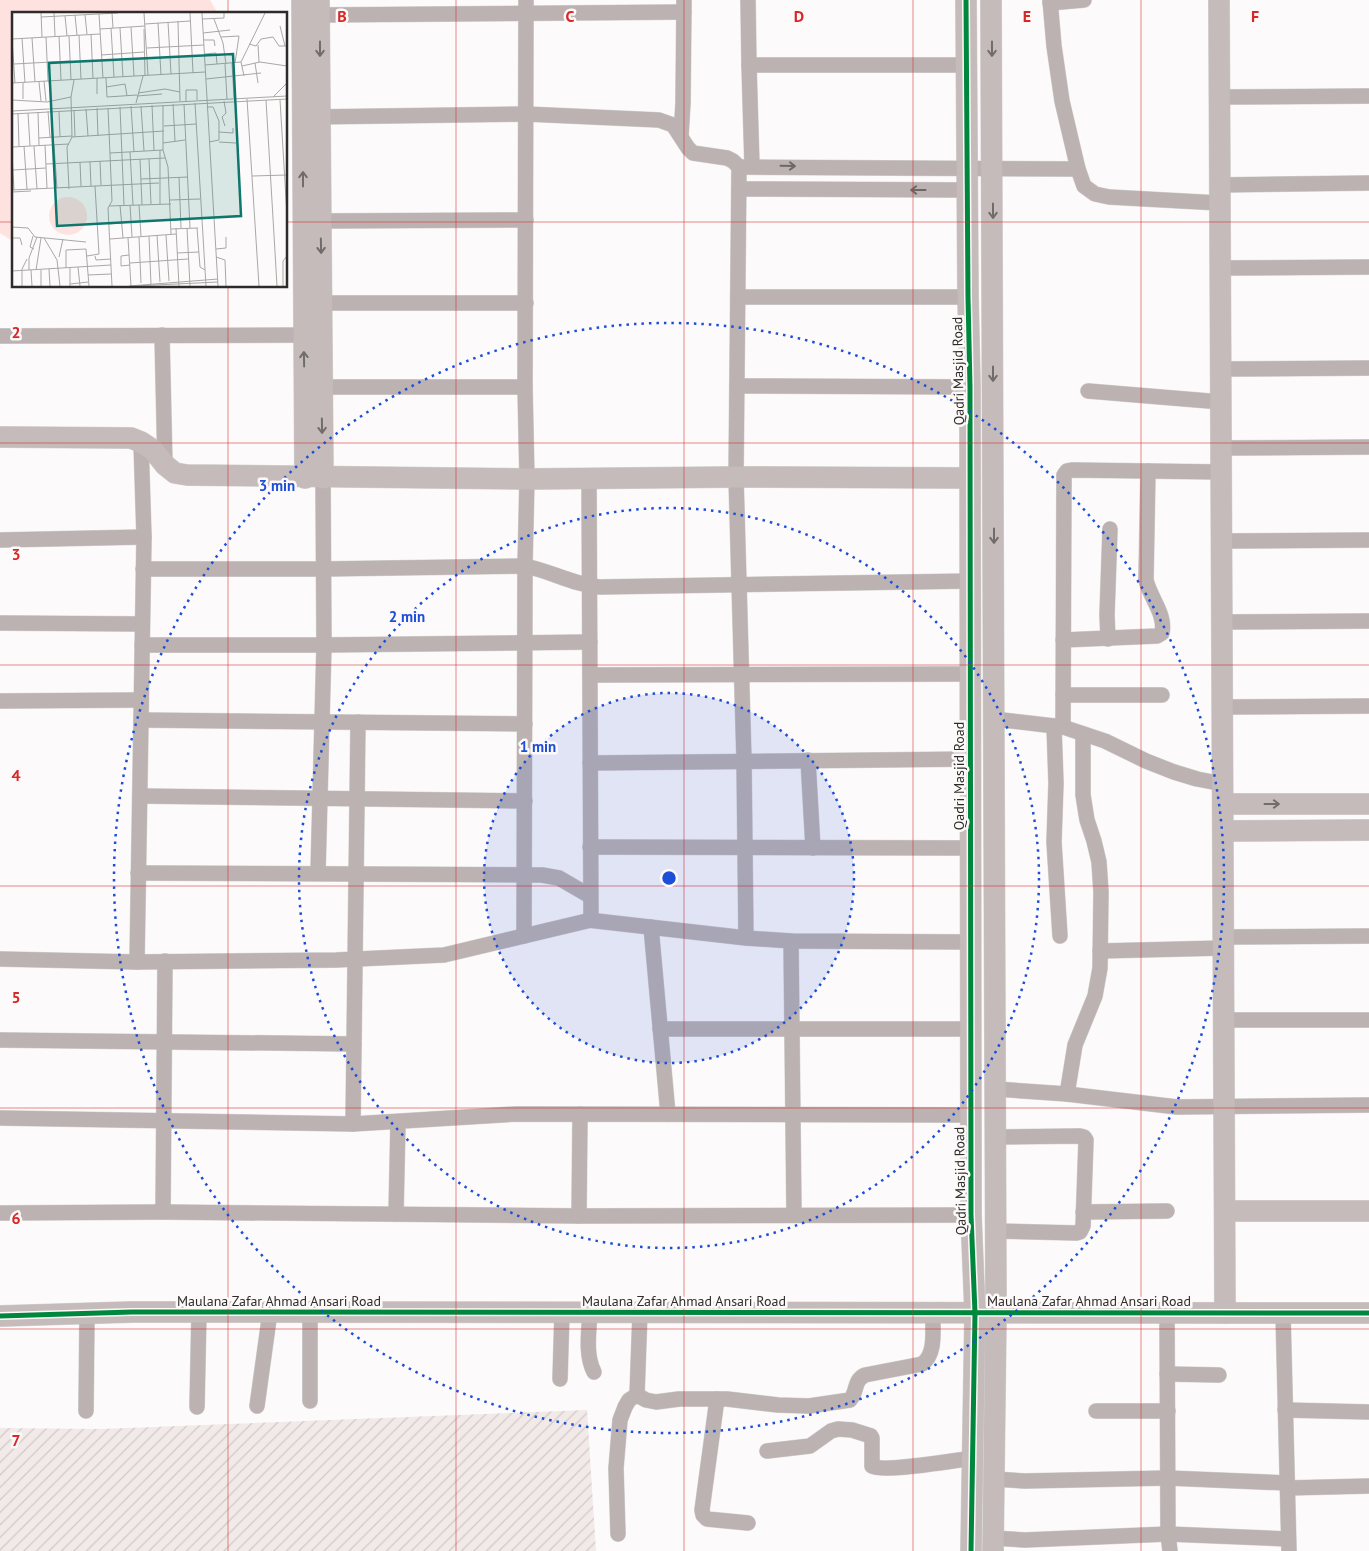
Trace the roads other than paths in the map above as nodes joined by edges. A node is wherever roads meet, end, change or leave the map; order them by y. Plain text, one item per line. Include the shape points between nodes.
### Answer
1 (302, 0) edge
2 (748, 0) edge
3 (966, 0) edge
4 (991, 0) edge
5 (1084, 0) edge
6 (1219, 0) edge
7 (1050, 2) edge
8 (684, 6) edge
9 (526, 7) edge
10 (320, 8) edge
11 (966, 65) junction
12 (749, 66) junction
13 (1369, 96) edge
14 (1219, 97) junction
15 (526, 114) junction
16 (311, 116) junction
17 (681, 136) junction
18 (746, 166) junction
19 (967, 168) junction
20 (993, 168) junction
21 (1078, 170) junction
22 (1369, 183) edge
23 (739, 189) junction
24 (967, 190) junction
25 (1219, 194) junction
26 (526, 220) junction
27 (321, 221) junction
28 (1369, 267) edge
29 (1220, 268) junction
30 (738, 297) junction
31 (968, 297) junction
32 (322, 303) junction
33 (526, 303) junction
34 (162, 335) junction
35 (312, 335) junction
36 (0, 336) edge
37 (1369, 368) edge
38 (1221, 369) junction
39 (737, 386) junction
40 (322, 387) junction
41 (525, 387) junction
42 (970, 387) junction
43 (1088, 391) dead end
44 (1221, 402) junction
45 (0, 437) edge
46 (141, 442) junction
47 (1369, 447) edge
48 (1221, 448) junction
49 (165, 465) junction
50 (1148, 471) junction
51 (1221, 472) junction
52 (736, 477) junction
53 (314, 478) junction
54 (970, 478) junction
55 (527, 479) junction
56 (589, 479) junction
57 (1110, 529) dead end
58 (144, 537) junction
59 (0, 540) edge
60 (1369, 540) edge
61 (1221, 541) junction
62 (525, 566) junction
63 (143, 569) junction
64 (323, 569) junction
65 (970, 581) junction
66 (739, 585) junction
67 (589, 586) junction
68 (1369, 621) edge
69 (1222, 622) junction
70 (0, 623) edge
71 (142, 624) junction
72 (1108, 639) junction
73 (1063, 640) junction
74 (590, 642) junction
75 (525, 643) junction
76 (324, 645) junction
77 (142, 646) junction
78 (970, 674) junction
79 (742, 675) junction
80 (590, 676) junction
81 (1063, 695) junction
82 (1162, 695) dead end
83 (141, 700) junction
84 (0, 701) edge
85 (1369, 706) edge
86 (1222, 708) junction
87 (994, 719) junction
88 (141, 720) junction
89 (323, 721) junction
90 (358, 722) junction
91 (525, 724) junction
92 (1058, 727) junction
93 (1083, 734) junction
94 (970, 759) junction
95 (744, 760) junction
96 (808, 760) junction
97 (590, 763) junction
98 (1223, 794) junction
99 (140, 796) junction
100 (321, 798) junction
101 (357, 799) junction
102 (525, 801) junction
103 (1369, 804) edge
104 (1369, 830) edge
105 (1224, 832) junction
106 (590, 847) junction
107 (745, 848) junction
108 (812, 848) junction
109 (970, 848) junction
110 (138, 872) junction
111 (318, 873) junction
112 (356, 874) junction
113 (524, 875) junction
114 (590, 896) junction
115 (588, 920) junction
116 (651, 928) junction
117 (524, 936) junction
118 (1060, 936) dead end
119 (1369, 936) edge
120 (746, 938) junction
121 (791, 941) junction
122 (970, 942) junction
123 (1223, 942) junction
124 (1100, 952) junction
125 (0, 958) edge
126 (355, 959) junction
127 (166, 961) junction
128 (137, 962) junction
129 (1224, 1020) junction
130 (1369, 1020) edge
131 (660, 1029) junction
132 (792, 1029) junction
133 (970, 1029) junction
134 (0, 1040) edge
135 (165, 1042) junction
136 (354, 1044) junction
137 (996, 1089) junction
138 (1067, 1094) junction
139 (1369, 1105) edge
140 (1224, 1107) junction
141 (580, 1114) junction
142 (668, 1114) junction
143 (793, 1115) junction
144 (971, 1115) junction
145 (0, 1118) edge
146 (164, 1121) junction
147 (398, 1122) junction
148 (353, 1124) junction
149 (996, 1137) junction
150 (1168, 1211) dead end
151 (1225, 1211) junction
152 (1369, 1211) edge
153 (163, 1212) junction
154 (1083, 1212) junction
155 (0, 1213) edge
156 (396, 1214) junction
157 (794, 1215) junction
158 (971, 1215) junction
159 (579, 1216) junction
160 (996, 1231) junction
161 (199, 1312) junction
162 (270, 1312) junction
163 (310, 1312) junction
164 (562, 1312) junction
165 (590, 1312) junction
166 (640, 1312) junction
167 (933, 1312) junction
168 (996, 1312) junction
169 (1369, 1312) edge
170 (975, 1313) junction
171 (1167, 1313) junction
172 (1225, 1313) junction
173 (1283, 1313) junction
174 (87, 1314) junction
175 (0, 1316) edge
176 (594, 1372) dead end
177 (1167, 1374) junction
178 (1219, 1374) dead end
179 (560, 1380) dead end
180 (637, 1395) junction
181 (717, 1399) junction
182 (310, 1401) dead end
183 (257, 1406) dead end
184 (196, 1407) dead end
185 (86, 1410) dead end
186 (1285, 1410) junction
187 (1096, 1411) dead end
188 (1168, 1411) junction
189 (1369, 1412) edge
190 (766, 1451) dead end
191 (974, 1458) junction
192 (1168, 1478) junction
193 (993, 1479) junction
194 (1287, 1486) junction
195 (1369, 1486) edge
196 (748, 1523) dead end
197 (618, 1534) dead end
198 (1168, 1534) junction
199 (1111, 1544) edge
200 (993, 1545) edge
201 (1288, 1545) edge
202 (971, 1551) edge
203 (1170, 1551) edge

1 - 16 street
2 - 12 street
3 - 11 street, Qadri Masjid Road
4 -> 20 street
5 - 7 street
6 - 14 street
7 - 21 street via 1062,101
8 - 9 street
8 - 17 street
9 - 10 street
9 - 15 street
10 -> 16 street
11 - 12 street
11 - 19 street, Qadri Masjid Road
12 - 18 street
13 - 14 street
14 - 25 street
15 - 16 street
15 - 17 street via 659,120 673,125
15 - 26 street
16 - 27 street
35 -> 16 street
17 - 18 street via 693,153 726,158
18 -> 19 street
18 - 23 street
19 - 20 street
19 - 24 street, Qadri Masjid Road
20 - 21 street
20 -> 87 street
21 - 25 street via 1084,186 1095,194 1109,197
22 - 25 street
24 -> 23 street
23 - 30 street
24 - 31 street, Qadri Masjid Road
25 - 29 street
26 - 27 street
26 - 33 street
27 -> 32 street
28 - 29 street
29 - 38 street
30 - 31 street
30 - 39 street
31 - 42 street, Qadri Masjid Road
32 - 33 street
32 - 35 street
33 - 41 street
34 - 35 street
34 - 36 street
34 - 49 street
35 - 40 street
53 -> 35 street
37 - 38 street
38 - 44 street
39 - 42 street
39 - 52 street
40 - 41 street
40 -> 53 street
41 - 55 street
42 - 54 street, Qadri Masjid Road
43 - 44 street
44 - 48 street
45 - 46 street via 131,438
46 - 49 street via 153,450
46 - 58 street
47 - 48 street
48 - 51 street
49 - 53 street via 175,473 187,475
50 - 51 street
50 - 72 street via 1146,580 1163,630 1157,636
50 - 73 street via 1073,470 1064,474
51 - 61 street
52 - 54 street
52 - 56 street
52 - 66 street
53 - 55 street
53 - 64 street
54 - 65 street, Qadri Masjid Road
55 - 56 street
55 - 62 street
56 - 67 street
57 - 72 street
58 - 59 street
58 - 63 street
60 - 61 street
61 - 69 street
62 - 64 street
62 - 67 street
62 - 75 street
63 - 64 street
63 - 71 street
64 - 76 street
65 - 66 street
65 - 78 street, Qadri Masjid Road
66 - 67 street
66 - 79 street
67 - 74 street
68 - 69 street
69 - 86 street
70 - 71 street
71 - 77 street
72 - 73 street
73 - 81 street
74 - 75 street
74 - 80 street
75 - 76 street
75 - 91 street
76 - 77 street
76 - 89 street
77 - 83 street
78 - 79 street
78 - 94 street, Qadri Masjid Road
79 - 80 street
79 - 95 street
80 - 97 street
81 - 82 street
81 - 92 street
83 - 84 street
83 - 88 street
85 - 86 street
86 - 98 street
87 - 92 street
87 - 137 street
88 - 89 street
88 - 99 street
89 - 90 street
89 - 100 street
90 - 91 street
90 - 101 street
91 - 102 street
92 - 93 street
92 - 118 street via 1055,851
93 - 98 street via 1197,779
93 - 124 street via 1083,795 1094,840 1101,892
94 - 96 street
94 - 109 street, Qadri Masjid Road
95 - 96 street
95 - 97 street
95 - 107 street
96 - 108 street
97 - 106 street
98 -> 103 street
98 - 105 street
99 - 100 street
99 - 110 street
100 - 101 street
100 - 111 street
101 - 102 street
101 - 112 street
102 - 113 street
104 - 105 street
105 - 123 street
106 - 107 street
106 - 114 street
107 - 108 street
107 - 120 street
108 - 109 street
109 - 122 street, Qadri Masjid Road
110 - 111 street
110 - 128 street
111 - 112 street
112 - 113 street
112 - 126 street
113 - 114 street via 559,878
113 - 117 street
114 - 115 street via 591,920
115 - 116 street
115 - 117 street
116 - 120 street
116 - 131 street
117 - 126 street via 444,955
119 - 123 street
120 - 121 street
121 - 122 street
121 - 132 street
122 - 133 street, Qadri Masjid Road
123 - 124 street
123 - 129 street
124 - 138 street via 1095,996 1075,1045
125 - 128 street
126 - 127 street
126 - 136 street
127 - 128 street
127 - 135 street
129 - 130 street
129 - 140 street
131 - 132 street
131 - 142 street
132 - 133 street
132 - 143 street
133 - 144 street, Qadri Masjid Road
134 - 135 street
135 - 136 street
135 - 146 street
136 - 148 street
137 - 138 street
137 - 149 street
138 - 140 street via 1151,1104
139 - 140 street
140 - 151 street
141 - 142 street
141 - 147 street via 516,1114
141 - 159 street
142 - 143 street
143 - 144 street
143 - 157 street
144 - 158 street, Qadri Masjid Road
145 - 146 street
146 - 148 street
146 - 153 street
147 - 148 street
147 - 156 street
149 - 154 street via 1084,1137
149 - 160 street
150 - 154 street
151 - 152 street
151 - 172 street
153 - 155 street
153 - 156 street
154 - 160 street via 1082,1230 1076,1233
156 - 159 street
157 - 158 street
157 - 159 street
158 - 170 street, Qadri Masjid Road
160 - 168 street
161 - 162 street, Maulana Zafar Ahmad Ansari Road
161 - 174 street, Maulana Zafar Ahmad Ansari Road
161 - 184 street
162 - 163 street, Maulana Zafar Ahmad Ansari Road
162 - 183 street
163 - 164 street, Maulana Zafar Ahmad Ansari Road
163 - 182 street
164 - 165 street, Maulana Zafar Ahmad Ansari Road
164 - 179 street
165 - 166 street, Maulana Zafar Ahmad Ansari Road
165 - 176 street via 589,1351
166 - 167 street, Maulana Zafar Ahmad Ansari Road
166 - 180 street
167 - 170 street, Maulana Zafar Ahmad Ansari Road
167 - 181 street via 932,1351 928,1360 860,1378 850,1400 809,1406
168 - 170 street, Maulana Zafar Ahmad Ansari Road
168 - 171 street, Maulana Zafar Ahmad Ansari Road
168 - 193 street
169 - 173 street, Maulana Zafar Ahmad Ansari Road
170 - 191 street, Qadri Masjid Road
171 - 172 street, Maulana Zafar Ahmad Ansari Road
171 - 177 street
172 - 173 street, Maulana Zafar Ahmad Ansari Road
173 - 186 street
174 - 175 street, Maulana Zafar Ahmad Ansari Road
174 - 185 street
177 - 178 street
177 - 188 street
180 - 181 street via 656,1402
180 - 197 street via 629,1400 620,1420 616,1468
181 - 196 street via 703,1515 706,1519
186 - 189 street
186 - 194 street
187 - 188 street
188 - 192 street
190 - 191 street via 810,1446 831,1431 843,1429 871,1436 872,1466 877,1468
191 - 202 street, Qadri Masjid Road
192 - 193 street
192 - 194 street
192 - 198 street
193 - 200 street
194 - 195 street
194 - 201 street
198 - 199 street
198 - 201 street
198 - 203 street
199 - 200 street via 1025,1540

